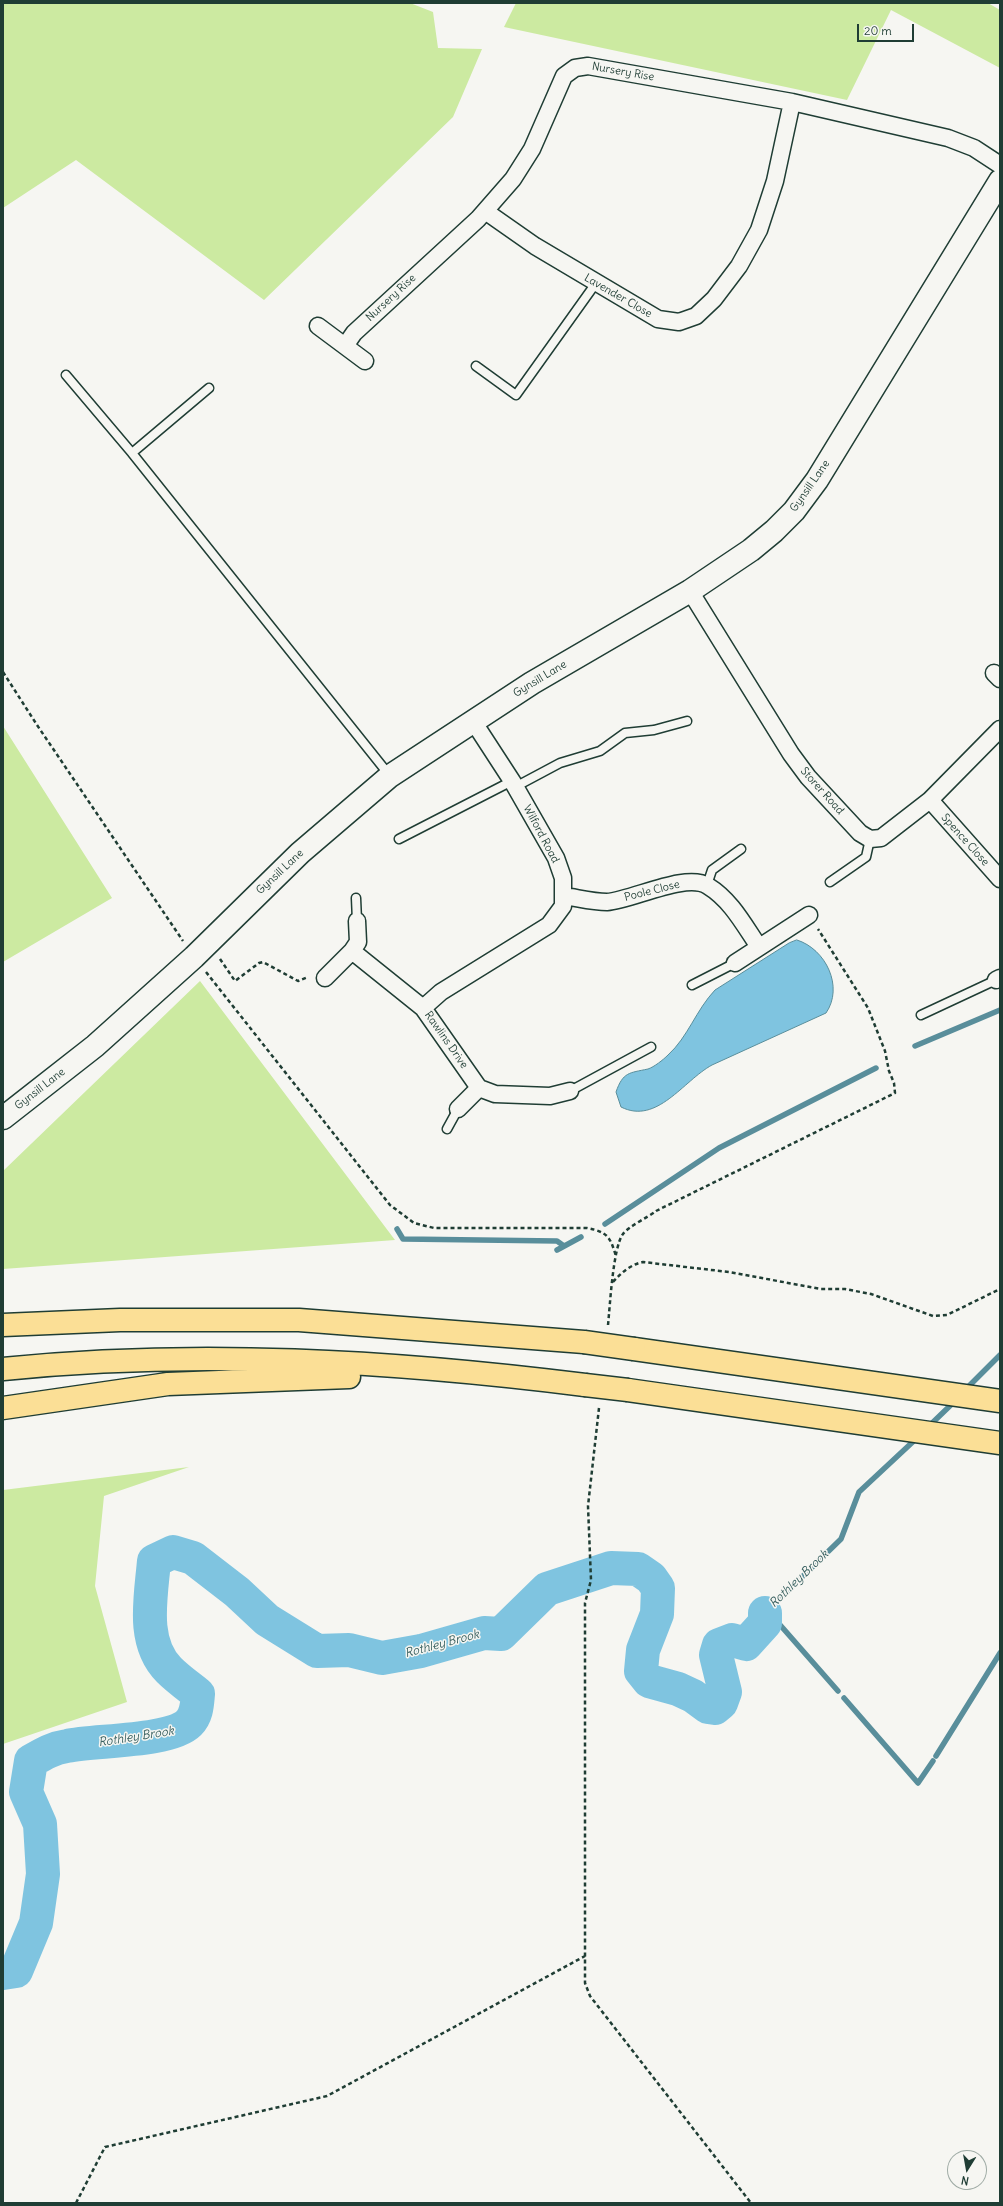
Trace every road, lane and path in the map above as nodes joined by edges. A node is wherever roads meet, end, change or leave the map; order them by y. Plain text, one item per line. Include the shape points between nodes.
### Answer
1 (792, 102) junction
2 (1000, 165) edge
3 (1000, 181) edge
4 (485, 211) junction
5 (596, 283) junction
6 (318, 326) dead end
7 (345, 346) junction
8 (365, 361) dead end
9 (476, 366) dead end
10 (66, 375) dead end
11 (209, 388) dead end
12 (132, 453) junction
13 (690, 591) junction
14 (3, 672) edge
15 (473, 721) junction
16 (687, 721) dead end
17 (1000, 729) edge
18 (390, 776) junction
19 (514, 784) junction
20 (930, 800) junction
21 (399, 839) dead end
22 (870, 839) junction
23 (741, 850) dead end
24 (1000, 879) edge
25 (830, 882) dead end
26 (707, 885) junction
27 (564, 896) junction
28 (356, 898) dead end
29 (809, 915) joint
30 (357, 921) joint
31 (759, 947) junction
32 (201, 950) junction
33 (352, 951) junction
34 (735, 963) joint
35 (326, 976) joint
36 (998, 979) edge
37 (692, 985) dead end
38 (423, 1008) junction
39 (921, 1015) dead end
40 (651, 1047) dead end
41 (479, 1088) junction
42 (570, 1091) joint
43 (458, 1109) joint
44 (3, 1118) edge
45 (448, 1129) dead end
46 (616, 1256) junction
47 (613, 1282) junction
48 (1000, 1289) edge
49 (3, 1326) edge
50 (608, 1329) dead end
51 (3, 1370) edge
52 (534, 1378) junction
53 (600, 1400) dead end
54 (996, 1401) edge
55 (3, 1408) edge
56 (1000, 1443) edge
57 (585, 1956) junction
58 (76, 2203) edge
59 (751, 2203) edge

1 - 2 street, Nursery Rise via 948,138 974,148
1 - 4 street, Nursery Rise via 588,66 575,68 564,76 532,149 513,178
1 - 5 street, Lavender Close via 775,182 759,230 739,266 714,299 696,316 679,322 658,319
3 - 13 street, Gynsill Lane via 883,374 794,511 751,550
4 - 5 street, Lavender Close via 535,246
4 - 7 street, Nursery Rise via 354,333
5 - 9 lane via 516,395
6 - 7 street
7 - 8 street
10 - 12 lane
11 - 12 lane
12 - 18 lane
13 - 15 street, Gynsill Lane via 532,683
13 - 22 street, Storer Road via 791,754 808,777 860,833
14 - 32 path via 37,725
15 - 18 street, Gynsill Lane
15 - 19 street, Wilford Road
16 - 19 lane via 654,730 626,733 600,751 560,763
17 - 20 street
18 - 32 street, Gynsill Lane via 300,853
19 - 21 lane
19 - 27 street, Wilford Road via 556,858 563,878
20 - 22 street via 881,838
20 - 24 street, Spence Close
22 - 25 lane via 866,857
23 - 26 lane via 712,870
26 - 27 street, Poole Close via 692,882 606,902
26 - 31 street via 728,901
27 - 38 street, Wilford Road via 563,906 549,925 441,992
28 - 30 lane
29 - 31 street
29 - 46 path via 868,1008 885,1051 895,1093 656,1212 622,1235
30 - 33 street via 358,942
31 - 34 street
32 - 35 path via 236,981 263,962 298,981 315,974
32 - 44 street, Gynsill Lane via 95,1046
32 - 46 path via 390,1205 414,1223 434,1228 602,1230 611,1239
33 - 35 street
33 - 38 street, Rawlins Drive
34 - 37 lane
36 - 39 lane
38 - 41 street, Rawlins Drive
40 - 42 lane
41 - 42 street via 495,1094 550,1096
41 - 43 street
43 - 45 lane
46 - 47 path
47 - 48 path via 634,1264 643,1262 729,1272 821,1289 845,1289 871,1294 933,1316 947,1315
47 - 50 path
49 - 54 highway, bridge via 120,1320 299,1320 584,1342
51 - 52 highway via 58,1364 138,1361 270,1361 417,1367
52 - 55 highway via 327,1377 168,1384
52 - 56 highway, bridge
53 - 57 path via 588,1506 591,1580 585,1611
57 - 58 path via 327,2096 105,2147
57 - 59 path via 585,1983 590,1996

